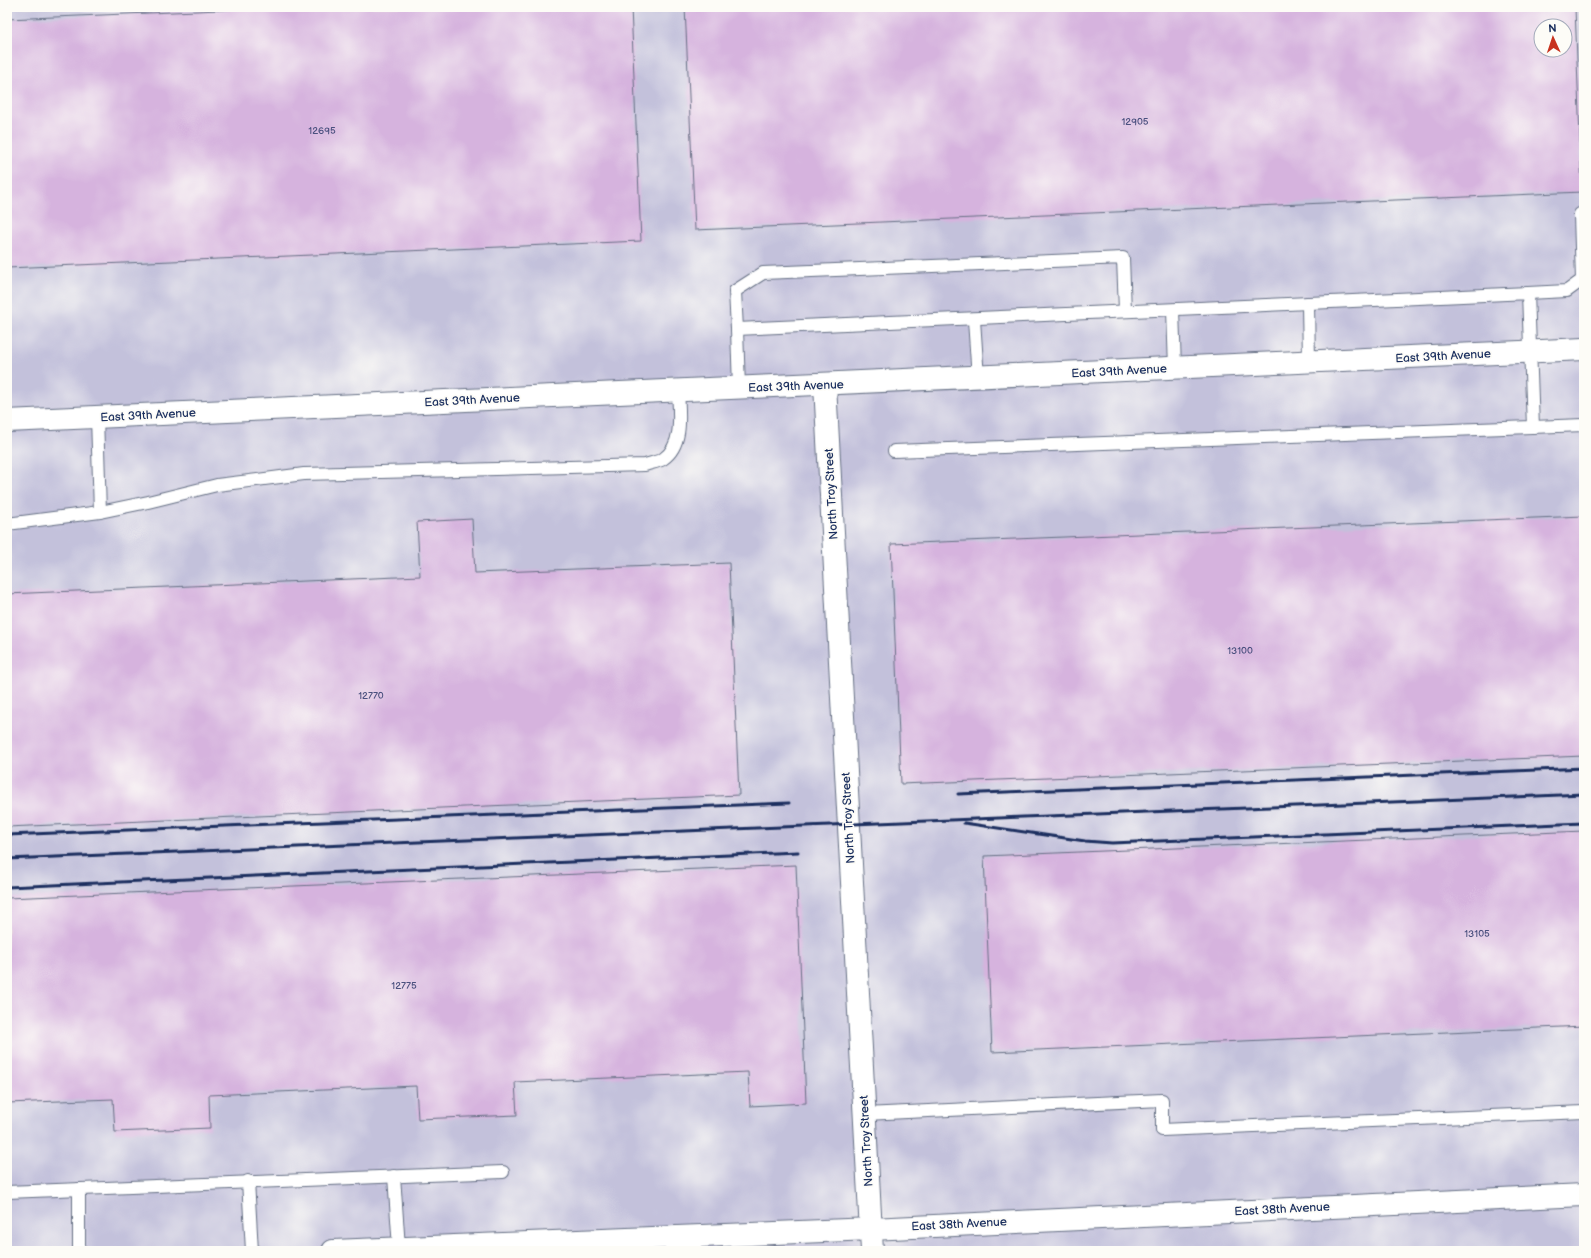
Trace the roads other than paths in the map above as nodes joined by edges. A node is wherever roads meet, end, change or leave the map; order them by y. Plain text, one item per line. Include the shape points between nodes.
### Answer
1 (1580, 214) dead end
2 (1528, 293) junction
3 (1308, 303) junction
4 (1173, 310) junction
5 (1125, 312) junction
6 (974, 320) junction
7 (737, 330) junction
8 (1584, 349) edge
9 (1530, 352) junction
10 (1309, 362) junction
11 (1175, 368) junction
12 (978, 378) junction
13 (825, 385) junction
14 (739, 388) junction
15 (678, 391) junction
16 (97, 417) junction
17 (7, 421) edge
18 (1584, 425) edge
19 (1533, 427) junction
20 (894, 451) dead end
21 (100, 512) junction
22 (7, 524) edge
23 (1584, 1112) edge
24 (865, 1114) junction
25 (503, 1172) dead end
26 (394, 1176) junction
27 (248, 1181) junction
28 (79, 1189) junction
29 (7, 1192) edge
30 (1584, 1195) edge
31 (871, 1228) junction
32 (398, 1248) junction
33 (79, 1251) edge
34 (252, 1251) edge
35 (333, 1251) edge
36 (872, 1251) edge

1 - 2 lane via 1582,280 1567,291
2 - 3 lane
2 - 9 lane
3 - 4 lane
3 - 10 lane
4 - 5 lane
4 - 11 lane
5 - 6 lane
5 - 7 lane via 1123,258 763,273 735,291
6 - 7 lane
6 - 12 lane
7 - 14 lane
8 - 9 street, East 39th Avenue
9 - 10 street, East 39th Avenue
9 - 19 lane
10 - 11 street, East 39th Avenue
11 - 12 street, East 39th Avenue
12 - 13 street, East 39th Avenue
13 - 14 street, East 39th Avenue
13 - 24 street, North Troy Street
14 - 15 street, East 39th Avenue
15 - 16 street, East 39th Avenue
15 - 21 lane via 679,424 674,448 662,459 645,465 304,474 216,484
16 - 17 street, East 39th Avenue
16 - 21 lane
18 - 19 lane
19 - 20 lane
21 - 22 lane
23 - 24 lane via 1162,1130 1162,1100
24 - 31 street, North Troy Street
25 - 26 lane
26 - 27 lane
26 - 32 lane
27 - 28 lane
27 - 34 lane
28 - 29 lane
28 - 33 lane
30 - 31 street, East 38th Avenue
31 - 32 street, East 38th Avenue
31 - 36 street, North Troy Street
32 - 35 street, East 38th Avenue

